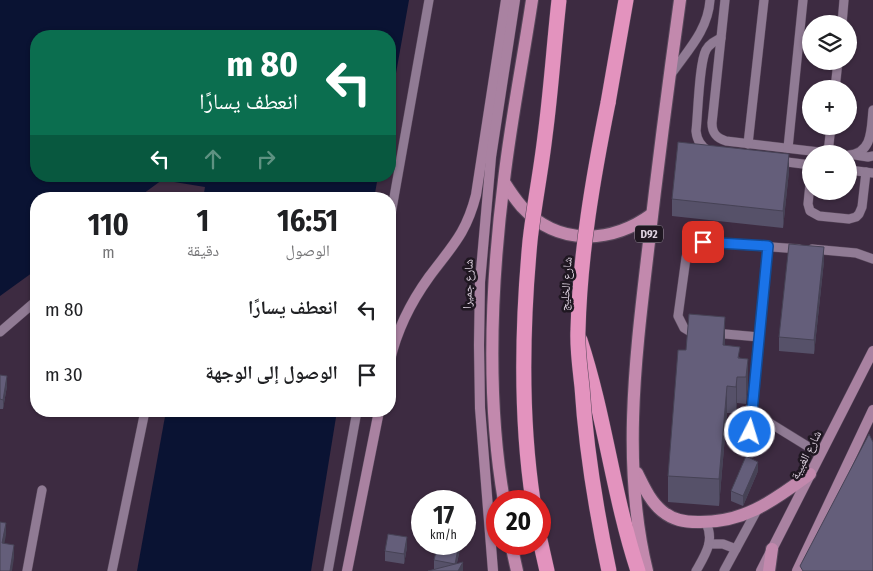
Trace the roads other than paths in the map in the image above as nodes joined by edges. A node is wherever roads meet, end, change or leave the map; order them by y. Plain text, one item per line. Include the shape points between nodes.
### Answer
1 (429, 0) edge
2 (506, 0) edge
3 (515, 0) edge
4 (532, 0) edge
5 (559, 0) edge
6 (626, 0) edge
7 (680, 0) edge
8 (710, 0) edge
9 (725, 0) edge
10 (764, 0) edge
11 (803, 0) edge
12 (844, 0) edge
13 (843, 15) edge
14 (721, 38) junction
15 (669, 78) junction
16 (873, 110) edge
17 (748, 144) junction
18 (788, 148) junction
19 (802, 150) edge
20 (720, 153) edge
21 (857, 153) edge
22 (857, 156) edge
23 (873, 156) edge
24 (766, 159) edge
25 (802, 164) edge
26 (857, 171) edge
27 (870, 172) edge
28 (504, 182) junction
29 (395, 192) edge
30 (808, 200) edge
31 (652, 214) junction
32 (768, 246) junction
33 (873, 259) edge
34 (30, 306) edge
35 (0, 332) edge
36 (578, 332) junction
37 (759, 337) junction
38 (396, 340) edge
39 (873, 351) edge
40 (873, 410) edge
41 (752, 412) junction
42 (144, 417) edge
43 (355, 417) edge
44 (378, 417) edge
45 (748, 451) dead end
46 (820, 454) junction
47 (634, 469) junction
48 (810, 474) junction
49 (42, 490) dead end
50 (502, 490) edge
51 (532, 490) edge
52 (757, 510) junction
53 (706, 523) junction
54 (710, 544) junction
55 (736, 549) junction
56 (772, 549) junction
57 (513, 555) edge
58 (543, 555) edge
59 (26, 571) edge
60 (112, 571) edge
61 (328, 571) edge
62 (347, 571) edge
63 (493, 571) edge
64 (517, 571) edge
65 (547, 571) edge
66 (609, 571) edge
67 (638, 571) edge
68 (647, 571) edge
69 (696, 571) edge
70 (724, 571) edge
71 (761, 571) edge
72 (769, 571) edge
73 (798, 571) edge

1 - 29 lane
2 - 38 street, شارع جميرا via 472,210 460,237 407,314
3 - 63 street, شارع جميرا via 491,157 480,282 480,408
4 - 28 main road
5 - 51 highway, bridge via 526,289 523,388
6 - 36 highway, شارع الخليج, bridge via 594,172
7 - 15 main road, D92
8 - 15 lane via 701,33
9 - 14 lane
10 - 17 lane
11 - 18 lane
12 - 13 lane
14 - 17 lane via 712,128 721,140
14 - 20 lane via 710,44 704,55 696,131 702,147
15 - 31 main road, D92
16 - 21 lane via 868,143
17 - 18 lane
18 - 19 lane
22 - 23 lane
24 - 25 lane
26 - 27 lane
27 - 30 lane via 861,210 856,217 815,215 810,211
28 - 31 main road via 532,216 557,231 571,235 614,234
28 - 50 main road via 497,262 493,378
31 - 47 main road, D92 via 635,373
32 - 33 lane via 850,252
32 - 37 lane
32 - 37 lane via 703,242 693,245 686,258 678,316 689,331
34 - 35 lane
36 - 66 highway, شارع الخليج, bridge via 585,429 598,521
36 - 67 highway, bridge via 596,393 616,491
37 - 41 lane
39 - 46 street, شارع الغبيبة
40 - 73 street
41 - 45 lane
41 - 46 lane
42 - 60 lane
43 - 61 lane
44 - 62 street
46 - 48 street, شارع الغبيبة
47 - 53 main road via 663,512 680,521
47 - 68 main road, D92
48 - 52 main road
48 - 56 street, شارع الغبيبة
49 - 59 lane
52 - 53 main road via 732,519
52 - 55 lane
53 - 54 lane
54 - 55 lane
54 - 69 lane
55 - 70 lane
56 - 71 street, شارع الغبيبة
56 - 72 main road
57 - 64 main road
58 - 65 highway

